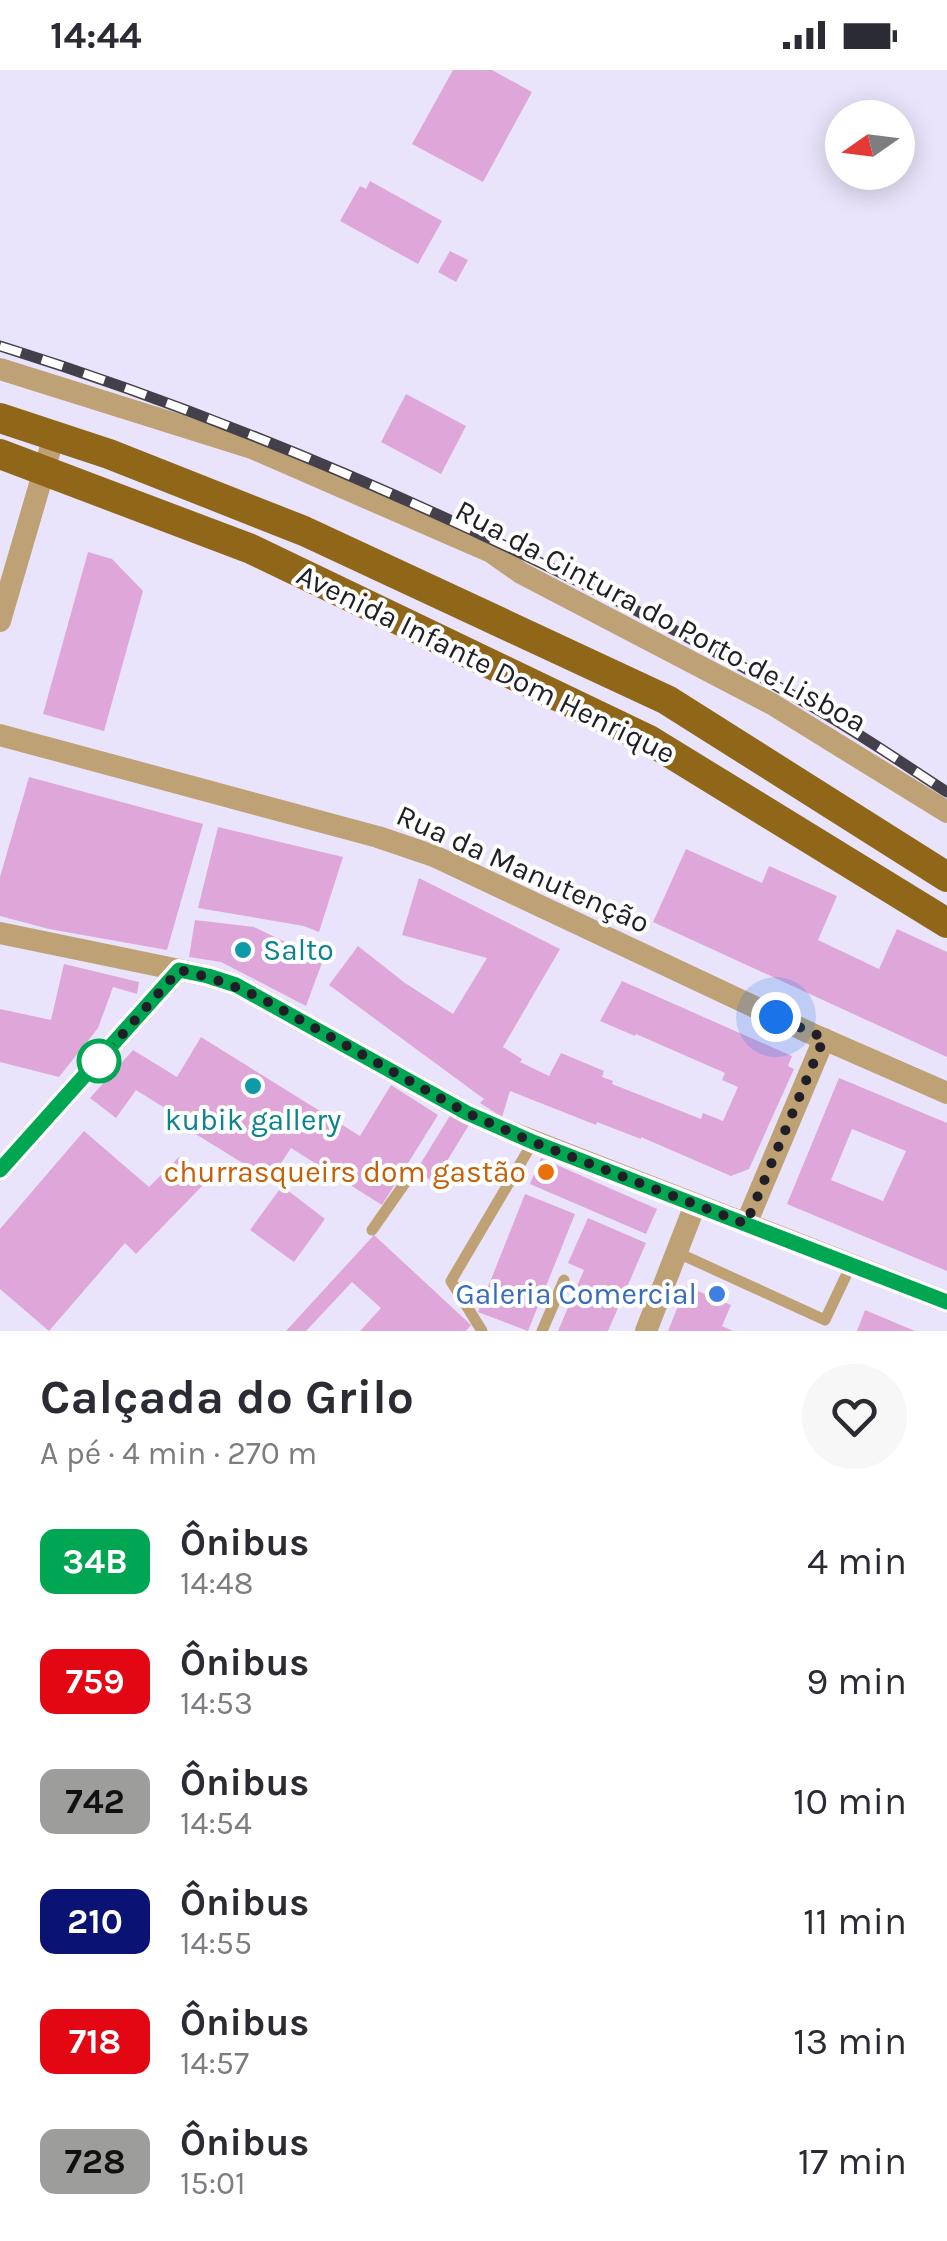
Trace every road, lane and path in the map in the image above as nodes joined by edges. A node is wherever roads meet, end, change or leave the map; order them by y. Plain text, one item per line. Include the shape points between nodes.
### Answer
1 (0, 370) edge
2 (0, 418) edge
3 (54, 436) junction
4 (0, 454) edge
5 (44, 471) junction
6 (0, 621) edge
7 (0, 735) edge
8 (947, 812) edge
9 (947, 877) edge
10 (947, 924) edge
11 (0, 933) edge
12 (179, 970) junction
13 (824, 1038) junction
14 (947, 1092) edge
15 (533, 1142) junction
16 (0, 1170) edge
17 (412, 1173) dead end
18 (695, 1205) junction
19 (746, 1224) junction
20 (372, 1230) dead end
21 (676, 1252) junction
22 (851, 1265) junction
23 (564, 1280) dead end
24 (947, 1302) edge
25 (825, 1326) edge
26 (482, 1331) edge
27 (542, 1331) edge
28 (646, 1331) edge

1 - 8 street, Rua da Cintura do Porto de Lisboa via 252,448 491,552 772,704
2 - 3 main road, Avenida Infante Dom Henrique
3 - 5 street
3 - 9 main road, Avenida Infante Dom Henrique via 304,531 667,700
4 - 5 main road, Avenida Infante Dom Henrique
5 - 6 street
5 - 10 main road, Avenida Infante Dom Henrique via 251,549 649,740
7 - 13 street, Rua da Manutenção via 406,846
11 - 12 street
12 - 15 street via 236,985 467,1113
12 - 16 street
13 - 14 street, Rua da Manutenção
13 - 19 street
15 - 18 street
15 - 26 lane via 452,1282
17 - 20 lane
18 - 19 street
18 - 21 street
19 - 22 street
21 - 25 lane
21 - 28 street
22 - 24 street
22 - 25 lane
23 - 27 lane

